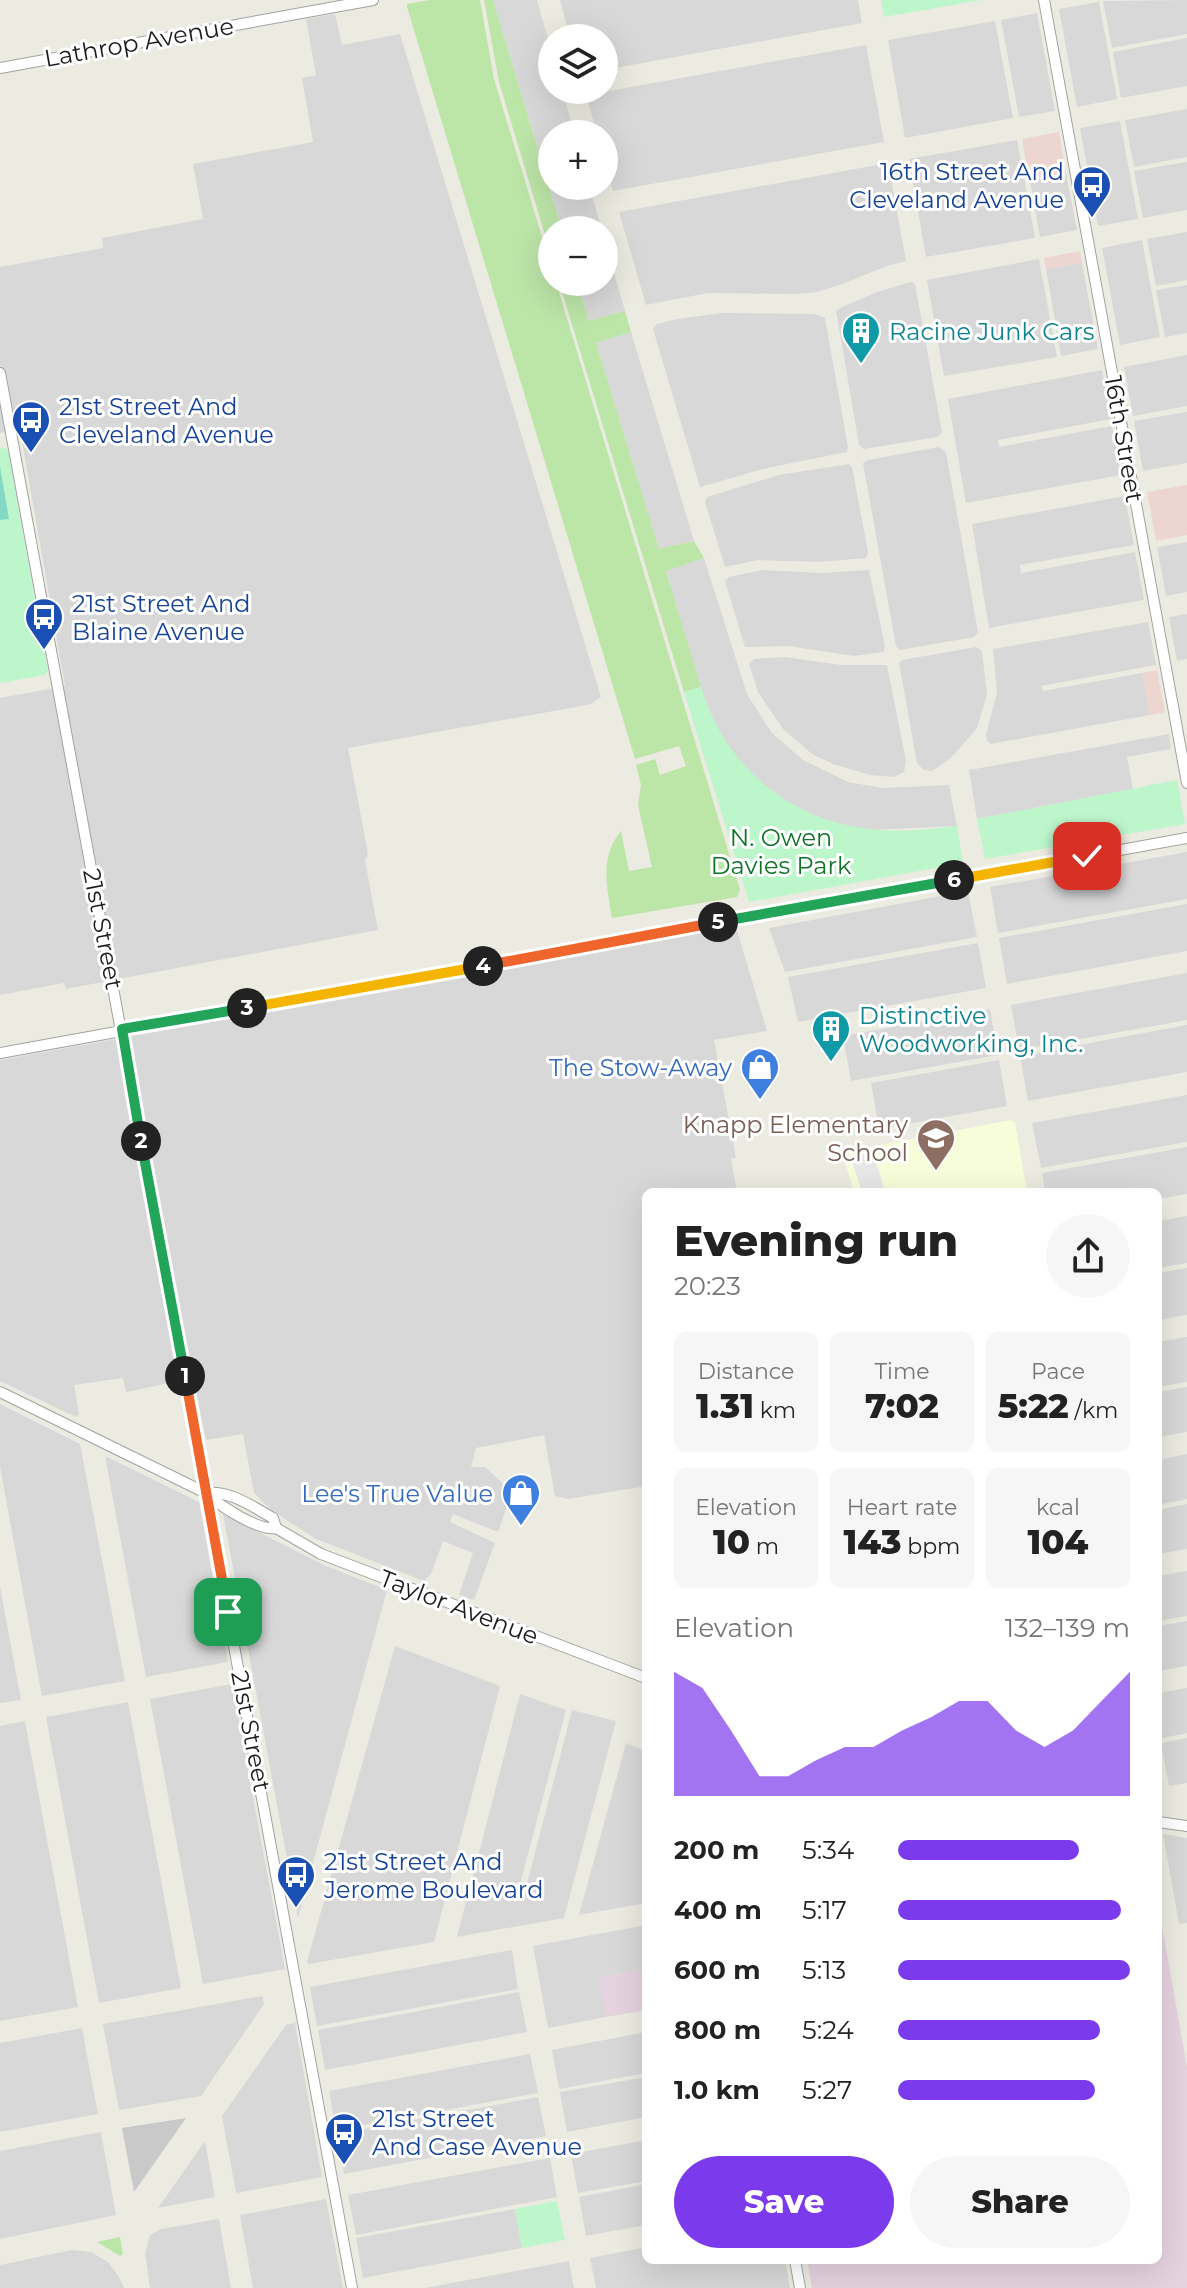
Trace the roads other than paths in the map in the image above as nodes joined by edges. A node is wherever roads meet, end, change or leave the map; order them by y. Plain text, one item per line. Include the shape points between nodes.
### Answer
1 (373, 0) edge
2 (1044, 0) edge
3 (0, 68) edge
4 (0, 373) edge
5 (1187, 783) edge
6 (1187, 838) edge
7 (122, 1029) junction
8 (0, 1053) edge
9 (0, 1392) edge
10 (206, 1493) junction
11 (642, 1676) edge
12 (1162, 1823) edge
13 (1187, 1826) edge
14 (796, 2264) edge
15 (352, 2288) edge
16 (800, 2288) edge

1 - 3 street, Lathrop Avenue
2 - 5 street, 16th Street
4 - 7 street, 21st Street
6 - 7 street
7 - 8 street
7 - 10 street, 21st Street
9 - 10 street, Taylor Avenue
10 - 11 street, Taylor Avenue via 266,1530 276,1528 321,1554
10 - 15 street, 21st Street
12 - 13 street
14 - 16 street

